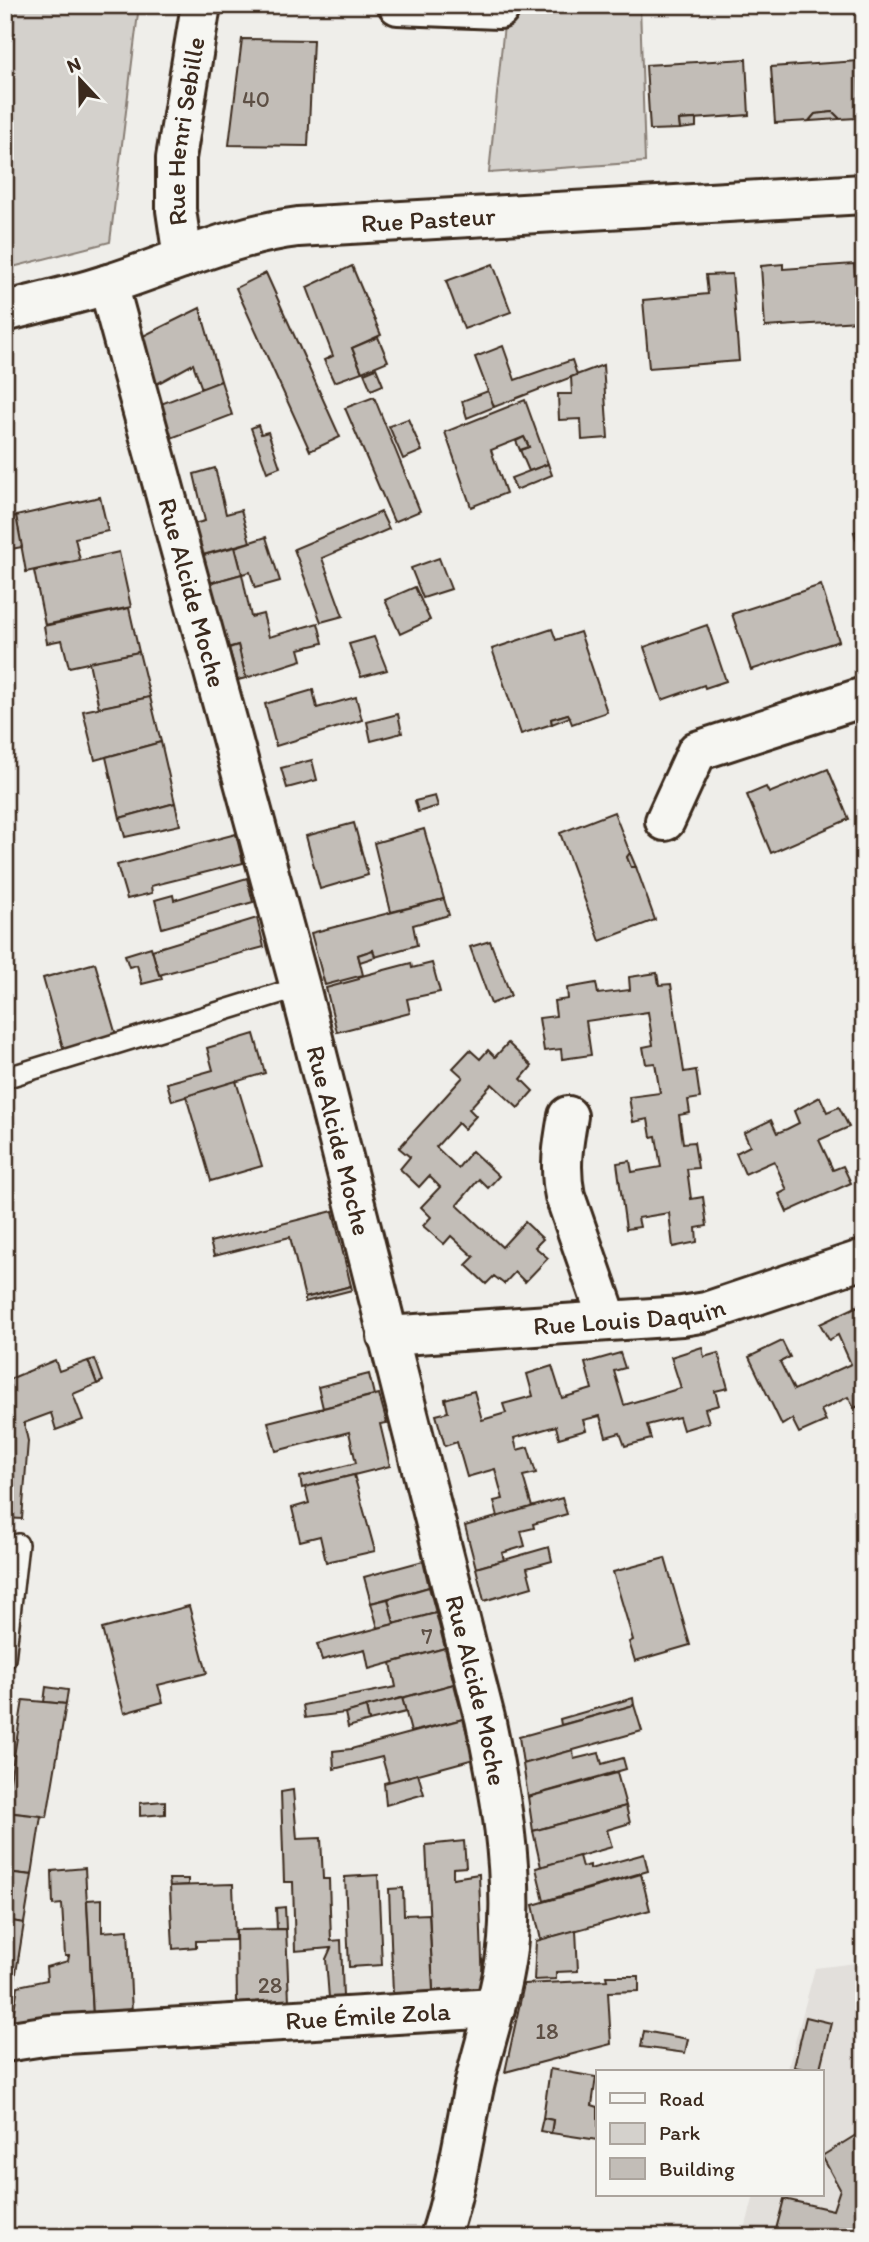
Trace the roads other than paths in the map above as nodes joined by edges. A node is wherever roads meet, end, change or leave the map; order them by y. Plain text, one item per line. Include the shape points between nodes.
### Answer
1 (201, 5) edge
2 (398, 5) edge
3 (499, 9) dead end
4 (864, 194) edge
5 (183, 258) junction
6 (108, 284) junction
7 (5, 312) edge
8 (864, 697) edge
9 (665, 821) dead end
10 (300, 987) junction
11 (5, 1078) edge
12 (568, 1116) dead end
13 (864, 1259) edge
14 (608, 1320) junction
15 (387, 1336) junction
16 (18, 1544) dead end
17 (5, 1659) edge
18 (495, 2008) junction
19 (5, 2042) edge
20 (440, 2237) edge

1 - 5 street, Rue Henri Sebille via 176,158 176,210
2 - 3 street
4 - 5 street, Rue Pasteur via 298,227 243,236
5 - 6 street, Rue Pasteur
6 - 7 street, Rue Pasteur
6 - 10 street, Rue Alcide Moche
8 - 9 street via 697,751
10 - 11 lane
10 - 15 street, Rue Alcide Moche
12 - 14 street via 561,1178
13 - 14 street, Rue Louis Daquin via 706,1312
14 - 15 street, Rue Louis Daquin
15 - 18 street, Rue Alcide Moche via 485,1718 500,1795 509,1920
16 - 17 lane
18 - 19 street, Rue Émile Zola via 50,2035
18 - 20 street, Rue Émile Zola

